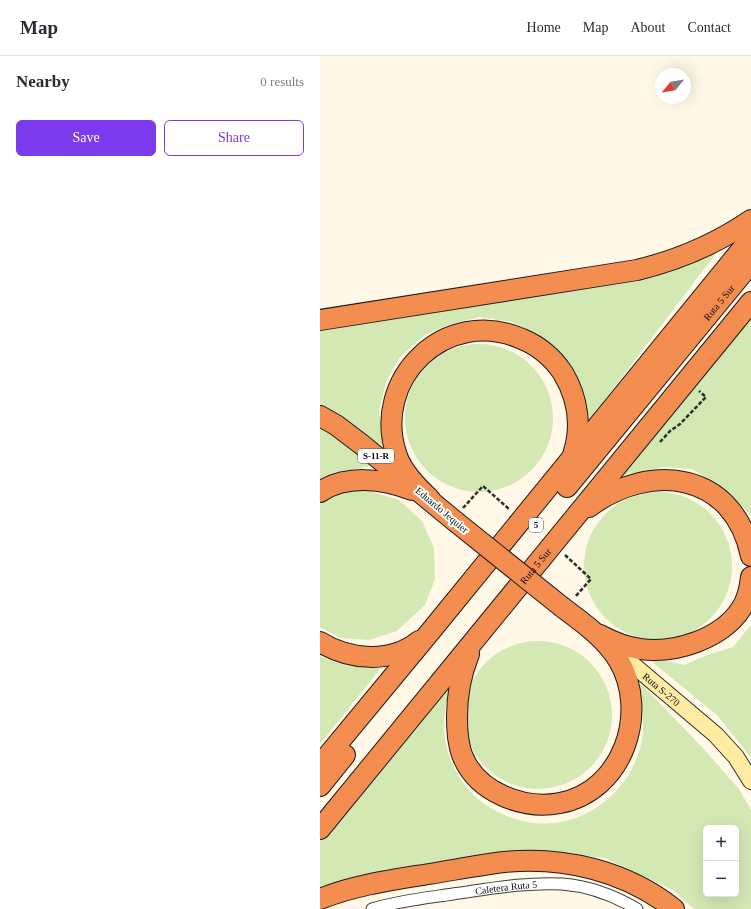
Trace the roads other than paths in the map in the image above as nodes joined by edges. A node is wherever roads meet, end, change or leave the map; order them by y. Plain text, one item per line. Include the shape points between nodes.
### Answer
1 (751, 220) edge
2 (751, 238) edge
3 (751, 263) edge
4 (751, 302) edge
5 (320, 320) edge
6 (320, 416) edge
7 (571, 459) junction
8 (320, 492) edge
9 (430, 499) junction
10 (569, 524) junction
11 (751, 556) edge
12 (751, 577) edge
13 (568, 602) joint
14 (591, 630) junction
15 (430, 632) junction
16 (476, 638) junction
17 (320, 642) edge
18 (320, 765) edge
19 (751, 781) edge
20 (320, 786) edge
21 (320, 829) edge
22 (320, 899) edge
23 (372, 909) edge
24 (637, 909) edge
25 (674, 909) edge

1 - 5 highway via 720,240 698,250 637,270
2 - 7 highway
3 - 20 highway, Ruta 5 Sur / 5
4 - 10 highway, Ruta 5 Sur
6 - 9 highway, Eduardo Jequier / S-11-R via 336,425
7 - 9 highway via 578,433 578,419 572,392 560,368 541,349 517,336 490,330 463,333 439,342 418,358 402,380 393,405 392,432 398,458 412,480
7 - 15 highway
8 - 9 highway via 348,481 374,481 402,486
9 - 13 highway, Eduardo Jequier / S-11-R, bridge via 460,515
10 - 11 highway via 592,505 620,490 648,481 673,480 698,486 728,508 744,530
10 - 16 highway, Ruta 5 Sur
12 - 14 highway via 742,608 720,629 694,643 667,649 640,649 615,642
13 - 14 highway, Ruta S-270
14 - 16 highway via 611,649 625,674 631,701 630,729 621,755 606,778 573,800 548,805 523,803 498,794 478,778 462,757 457,726 458,696 460,679
14 - 19 street, Ruta S-270 via 716,735 736,757
15 - 17 highway via 405,650 379,656 366,657 340,652
15 - 18 highway
16 - 21 highway, Ruta 5 Sur
22 - 25 highway via 344,890 381,882 491,864 543,861 578,865 614,875 632,882
23 - 24 street, Caletera Ruta 5 via 397,902 516,885 562,884 598,892

